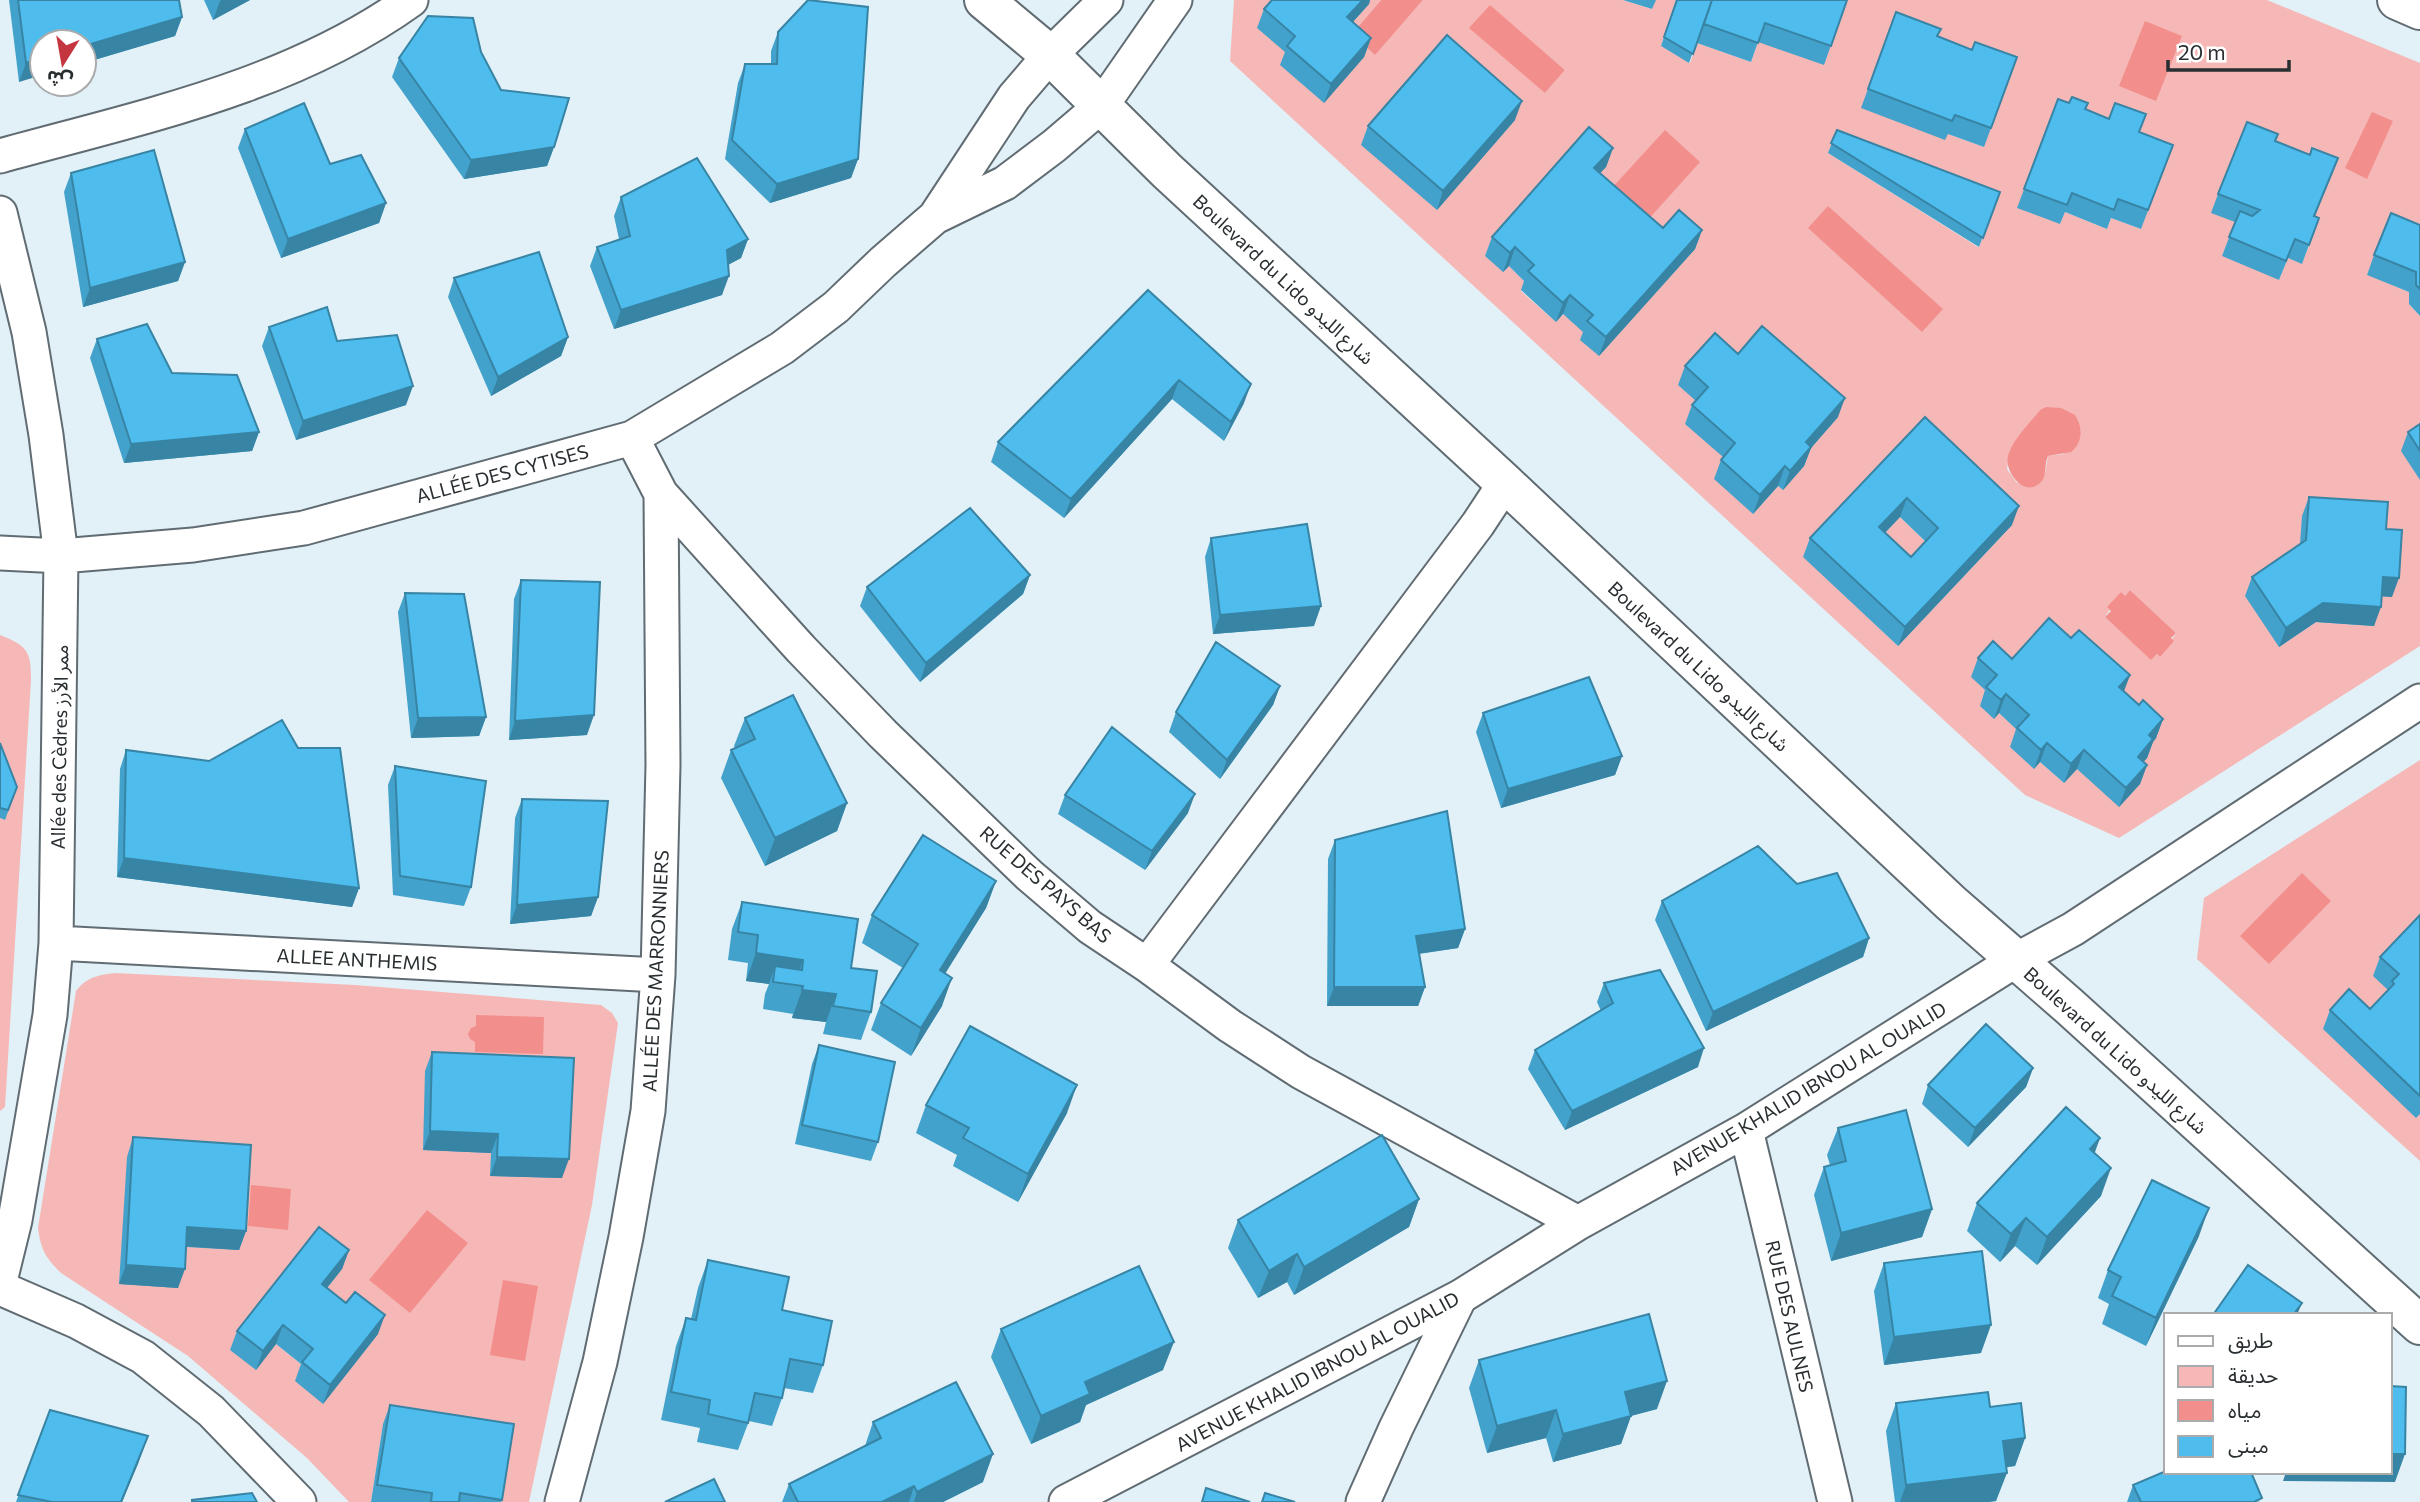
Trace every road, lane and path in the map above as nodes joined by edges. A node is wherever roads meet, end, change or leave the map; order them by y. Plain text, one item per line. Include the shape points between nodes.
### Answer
1 (411, 0) edge
2 (984, 0) edge
3 (1105, 0) edge
4 (1175, 0) edge
5 (2397, 0) edge
6 (2420, 10) edge
7 (1050, 55) junction
8 (1102, 105) junction
9 (0, 156) edge
10 (0, 213) edge
11 (935, 217) junction
12 (632, 438) junction
13 (1505, 483) junction
14 (661, 494) junction
15 (0, 553) edge
16 (61, 556) junction
17 (2420, 701) edge
18 (56, 943) junction
19 (2017, 960) junction
20 (1147, 965) junction
21 (658, 975) junction
22 (1746, 1130) junction
23 (1578, 1223) junction
24 (0, 1280) edge
25 (0, 1288) edge
26 (1460, 1297) junction
27 (2420, 1325) edge
28 (299, 1502) edge
29 (562, 1502) edge
30 (1066, 1502) edge
31 (1363, 1502) edge
32 (1835, 1502) edge

1 - 9 street via 346,41 274,76
2 - 7 main road, Boulevard du Lido شارع الليدو
3 - 7 street, ALLÉE DES CYTISES
4 - 8 street, ALLÉE DES CYTISES
5 - 6 main road
7 - 8 main road, Boulevard du Lido شارع الليدو
7 - 11 street, ALLÉE DES CYTISES via 1014,97
8 - 11 street, ALLÉE DES CYTISES via 1005,183
8 - 13 main road, Boulevard du Lido شارع الليدو via 1167,171
10 - 16 street, Allée des Cèdres ممر الأرز via 29,332
11 - 12 street, ALLÉE DES CYTISES via 836,307 782,348
12 - 14 street, ALLÉE DES MARRONNIERS
12 - 16 street, ALLÉE DES CYTISES via 304,528 193,545
13 - 19 main road, Boulevard du Lido شارع الليدو via 1941,894
13 - 20 street
14 - 20 street, RUE DES PAYS BAS via 883,734 1029,875 1090,927
14 - 21 street, ALLÉE DES MARRONNIERS via 663,765
15 - 16 street, ALLÉE DES CYTISES
16 - 18 street, Allée des Cèdres ممر الأرز
17 - 19 street, AVENUE KHALID IBNOU AL OUALID via 2073,929
18 - 21 street, ALLEE ANTHEMIS
18 - 24 street, Allée des Cèdres ممر الأرز via 50,1016 15,1220
19 - 22 street, AVENUE KHALID IBNOU AL OUALID
19 - 27 main road, Boulevard du Lido شارع الليدو
20 - 23 street, RUE DES PAYS BAS via 1301,1072
21 - 29 street, ALLÉE DES MARRONNIERS via 648,1111 626,1237 600,1363
22 - 23 street, AVENUE KHALID IBNOU AL OUALID
22 - 32 street, RUE DES AULNES
23 - 26 street, AVENUE KHALID IBNOU AL OUALID
25 - 28 street via 143,1357 211,1411
26 - 30 street, AVENUE KHALID IBNOU AL OUALID
26 - 31 street

